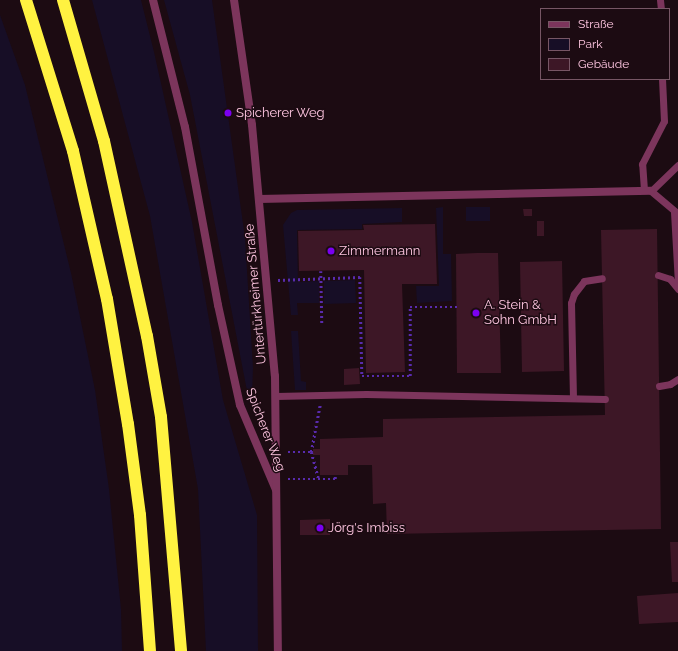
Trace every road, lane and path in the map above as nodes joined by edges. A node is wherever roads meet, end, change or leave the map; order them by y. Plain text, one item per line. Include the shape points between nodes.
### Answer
1 (26, 0) edge
2 (63, 0) edge
3 (153, 0) edge
4 (234, 0) edge
5 (662, 80) edge
6 (678, 165) edge
7 (647, 191) junction
8 (259, 199) junction
9 (676, 213) edge
10 (322, 271) dead end
11 (658, 275) dead end
12 (322, 278) junction
13 (602, 278) dead end
14 (288, 279) dead end
15 (678, 284) edge
16 (678, 289) edge
17 (457, 307) dead end
18 (322, 324) dead end
19 (678, 379) edge
20 (659, 386) dead end
21 (322, 395) junction
22 (276, 396) junction
23 (573, 398) junction
24 (605, 399) dead end
25 (296, 452) dead end
26 (311, 452) junction
27 (335, 475) dead end
28 (297, 478) dead end
29 (318, 478) junction
30 (277, 492) junction
31 (150, 651) edge
32 (181, 651) edge
33 (278, 651) edge

1 - 31 highway via 73,151 108,306 140,515
2 - 32 highway via 104,141 147,336 160,417
3 - 30 street, Spicherer Weg via 185,127 218,305 240,405
4 - 8 street, Untertürkheimer Straße
5 - 7 lane via 664,121 642,164
6 - 7 lane
7 - 8 street
7 - 9 lane
8 - 22 street, Untertürkheimer Straße
9 - 15 lane
10 - 12 path
11 - 16 lane via 670,279
12 - 14 path
12 - 17 path via 360,277 362,376 410,376 410,307
12 - 18 path
13 - 23 lane via 584,281 574,294
19 - 20 lane
21 - 22 lane
21 - 23 lane
21 - 26 path
22 - 30 street, Untertürkheimer Straße
23 - 24 lane
25 - 26 path
26 - 29 path
27 - 29 path via 335,479
28 - 29 path
30 - 33 street, Untertürkheimer Straße

